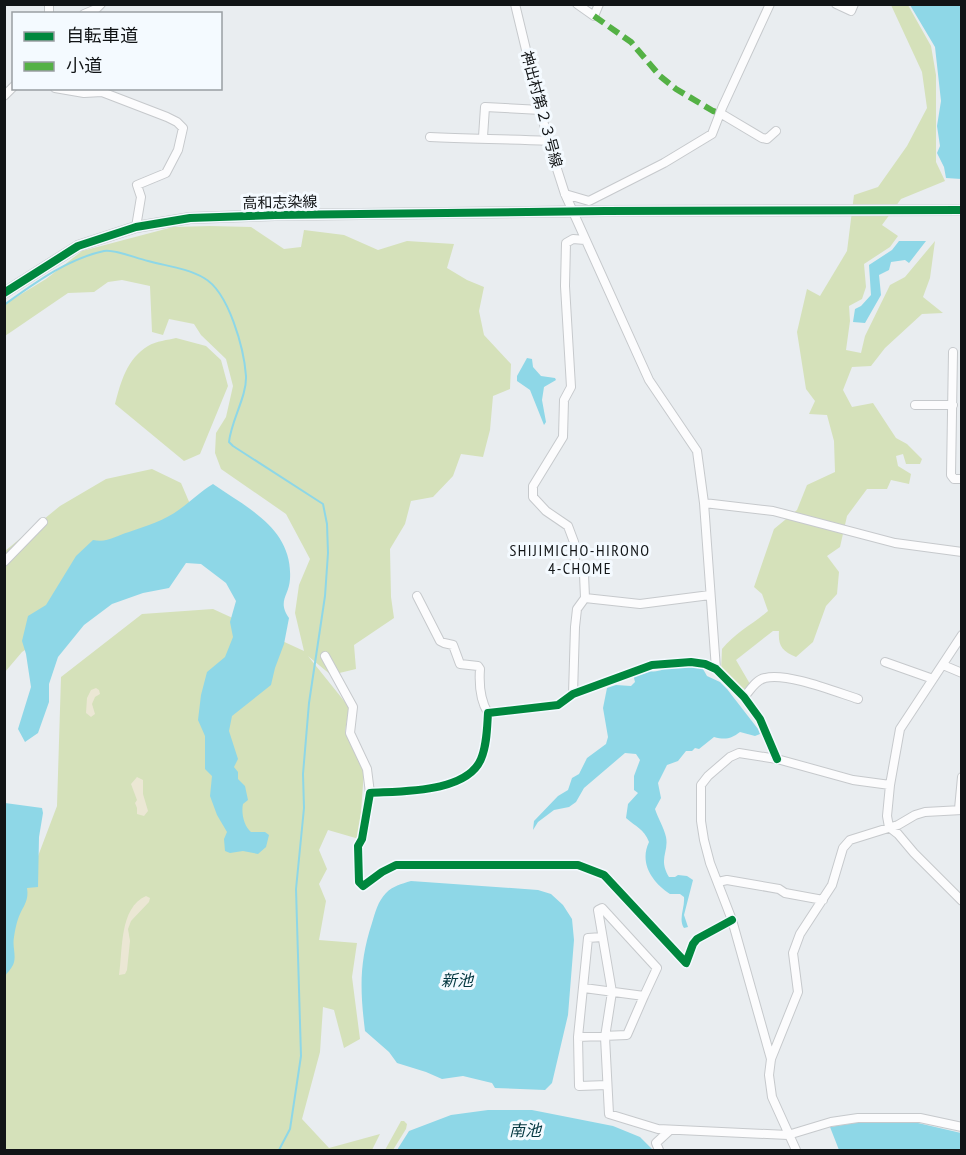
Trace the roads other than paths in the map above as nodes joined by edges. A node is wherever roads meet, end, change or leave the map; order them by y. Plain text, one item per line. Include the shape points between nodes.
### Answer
1 (515, 4) edge
2 (577, 4) edge
3 (599, 4) edge
4 (771, 4) edge
5 (836, 4) edge
6 (854, 4) edge
7 (67, 90) edge
8 (541, 110) junction
9 (720, 113) junction
10 (776, 130) dead end
11 (483, 137) junction
12 (430, 138) dead end
13 (548, 141) junction
14 (565, 194) junction
15 (962, 210) edge
16 (573, 212) junction
17 (136, 227) junction
18 (585, 240) junction
19 (4, 293) edge
20 (953, 352) dead end
21 (915, 405) dead end
22 (952, 408) junction
23 (962, 411) edge
24 (962, 479) edge
25 (704, 503) junction
26 (43, 522) dead end
27 (962, 552) edge
28 (4, 562) edge
29 (710, 595) junction
30 (417, 596) dead end
31 (585, 598) junction
32 (962, 636) edge
33 (325, 656) dead end
34 (885, 662) dead end
35 (943, 665) junction
36 (716, 669) junction
37 (962, 673) edge
38 (933, 680) junction
39 (573, 694) junction
40 (744, 698) junction
41 (858, 699) dead end
42 (488, 713) junction
43 (777, 759) junction
44 (962, 777) edge
45 (890, 785) junction
46 (370, 794) junction
47 (960, 810) edge
48 (889, 827) junction
49 (718, 882) junction
50 (823, 900) junction
51 (962, 901) edge
52 (732, 920) junction
53 (602, 937) junction
54 (584, 988) junction
55 (612, 992) junction
56 (644, 996) junction
57 (605, 1036) junction
58 (578, 1037) junction
59 (771, 1059) junction
60 (607, 1085) junction
61 (962, 1127) edge
62 (670, 1130) junction
63 (788, 1135) junction
64 (659, 1150) edge
65 (796, 1150) edge

1 - 8 street, 神出村第２３号線
2 - 3 street via 594,16
4 - 9 street
5 - 6 street via 851,11
7 - 17 street via 102,92 167,117 183,128 178,150 166,173 137,185 141,197
8 - 11 street via 485,107
8 - 13 street, 神出村第２３号線
9 - 10 street via 762,138 767,139
9 - 14 street via 712,134 589,201
11 - 12 street
11 - 13 street
13 - 14 street, 神出村第２３号線
14 - 16 street, 神出村第２３号線
15 - 16 street, 高和志染線
16 - 17 street, 高和志染線 via 275,215 190,218
16 - 18 street, 神出村第２３号線
17 - 19 street, 高和志染線 via 78,246
18 - 25 street, 神出村第２３号線 via 649,380 697,451
18 - 31 street via 566,243 571,387 564,400 563,437 533,486 533,497 568,526 575,563 584,574
20 - 22 street
21 - 22 street
22 - 23 street
22 - 24 street via 951,475
25 - 27 street via 773,511 895,543
25 - 29 street, 神出村第２３号線
26 - 28 street
29 - 31 street via 640,604
29 - 36 street, 神出村第２３号線
30 - 42 street via 441,640 453,645 460,664 480,669
31 - 39 street via 578,609 575,627
32 - 35 street
33 - 46 street via 353,707 350,733 367,769
34 - 38 street
35 - 37 street
35 - 38 street
36 - 39 street via 691,662 652,665
36 - 40 street
38 - 45 street via 900,729
39 - 42 street via 558,705
40 - 41 street via 765,678 787,678
40 - 43 street via 760,719
42 - 46 street via 484,750 474,771 432,788
43 - 45 street via 853,780
43 - 49 street via 739,753 701,785 704,840
44 - 47 street
45 - 48 street
46 - 52 street via 358,846 363,886 396,865 578,865 604,875 686,963 697,939
47 - 48 street via 925,812
48 - 50 street via 850,840 843,848 832,885
48 - 51 street
49 - 50 street via 728,880
49 - 52 street
50 - 59 street via 800,934 793,953 798,992
52 - 59 street
53 - 54 street via 588,938
53 - 55 street
53 - 56 street via 598,910 602,908 657,968
54 - 55 street
54 - 58 street
55 - 56 street
55 - 57 street
56 - 57 street via 627,1035
57 - 58 street
57 - 60 street
58 - 60 street via 579,1086
59 - 63 street via 770,1088
60 - 62 street via 609,1114
61 - 63 street via 920,1118 858,1118
62 - 63 street
62 - 64 street via 656,1143
63 - 65 street

